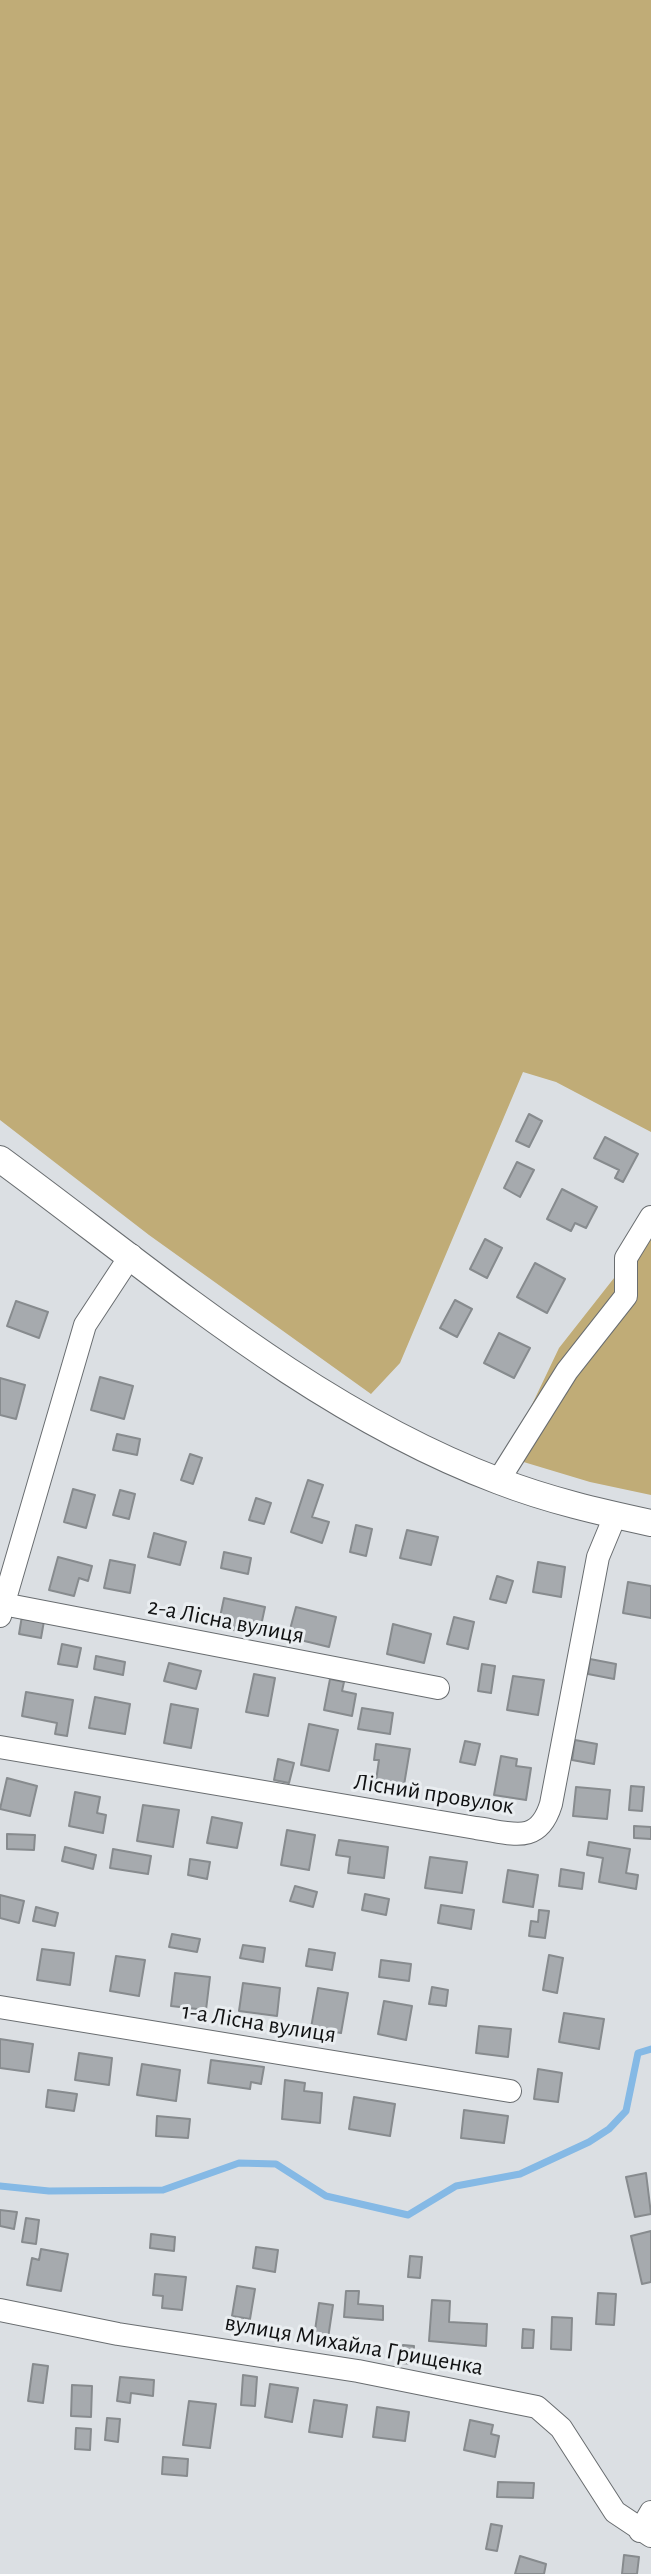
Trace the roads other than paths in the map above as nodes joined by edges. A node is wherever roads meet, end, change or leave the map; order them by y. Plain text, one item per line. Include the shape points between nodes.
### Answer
1 (0, 1159) edge
2 (651, 1217) edge
3 (131, 1255) junction
4 (498, 1481) junction
5 (615, 1516) junction
6 (651, 1523) edge
7 (2, 1610) edge
8 (438, 1688) dead end
9 (0, 1747) edge
10 (0, 2007) edge
11 (510, 2091) dead end
12 (0, 2310) edge
13 (647, 2526) edge

1 - 3 street
2 - 4 street via 626,1258 626,1296 567,1371
3 - 4 street via 256,1348 333,1397 411,1442
3 - 7 street, 2-а Лісна вулиця via 85,1325
4 - 5 street
5 - 6 street
5 - 9 street, Лісний провулок via 598,1557 551,1804 543,1826 533,1833 476,1828
7 - 8 street, 2-а Лісна вулиця
10 - 11 street, 1-а Лісна вулиця
12 - 13 street, вулиця Михайла Грищенка via 537,2407 561,2428 608,2504

